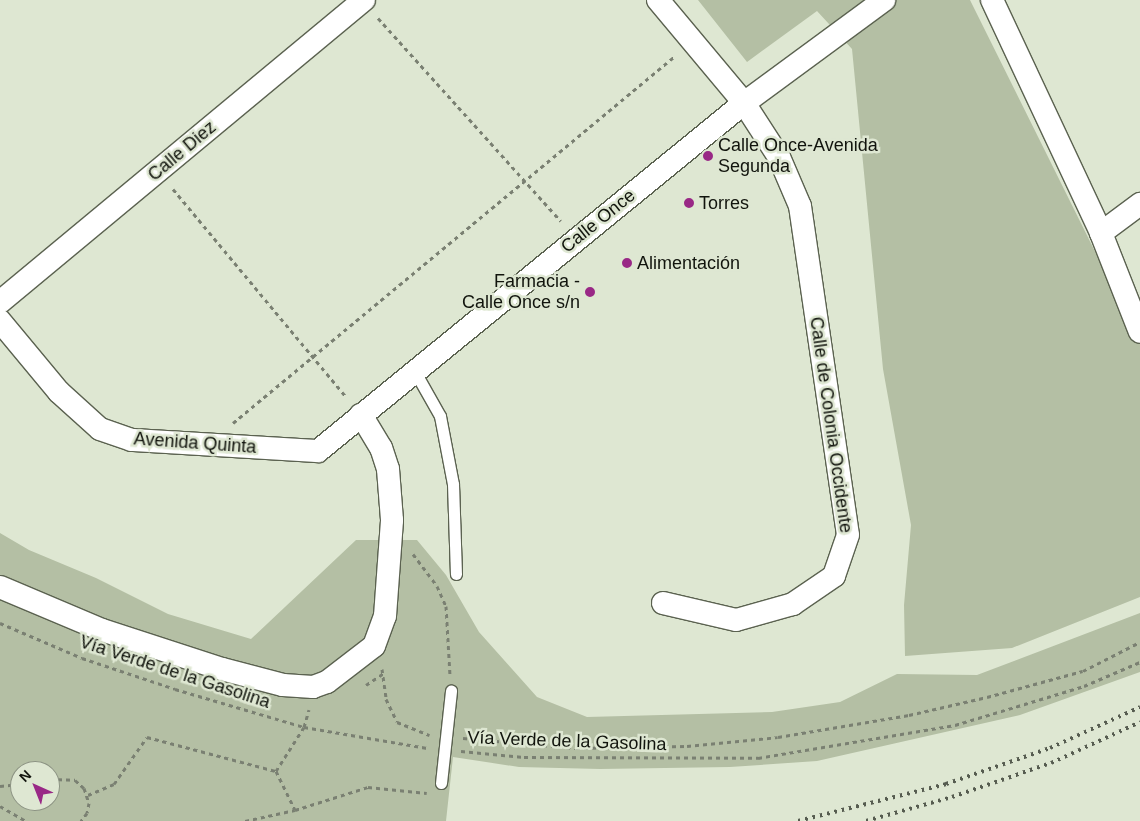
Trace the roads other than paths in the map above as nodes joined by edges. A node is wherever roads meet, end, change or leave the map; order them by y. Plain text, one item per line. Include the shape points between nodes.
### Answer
1 (364, 0) edge
2 (658, 0) edge
3 (884, 0) edge
4 (992, 0) edge
5 (744, 103) junction
6 (1140, 204) edge
7 (1101, 233) junction
8 (0, 302) edge
9 (0, 321) edge
10 (1140, 332) edge
11 (414, 370) junction
12 (361, 415) junction
13 (318, 451) joint
14 (456, 574) dead end
15 (0, 587) edge
16 (663, 603) dead end
17 (451, 691) road end
18 (441, 783) road end

1 - 8 street, Calle Diez
2 - 5 street, Calle de Colonia Occidente
3 - 5 street, Calle Once
4 - 7 street
5 - 11 street, Calle Once
5 - 16 street, Calle de Colonia Occidente via 779,157 800,206 848,535 834,576 794,604 736,620
6 - 7 street
7 - 10 street
9 - 13 street, Avenida Quinta via 58,392 100,429 132,440
11 - 12 street, Calle Once
11 - 14 lane via 440,416 453,484
12 - 13 street, Calle Once
12 - 15 street via 381,448 388,469 391,546 385,616 374,646 335,677 312,687 283,685 112,633
17 - 18 lane, bridge

